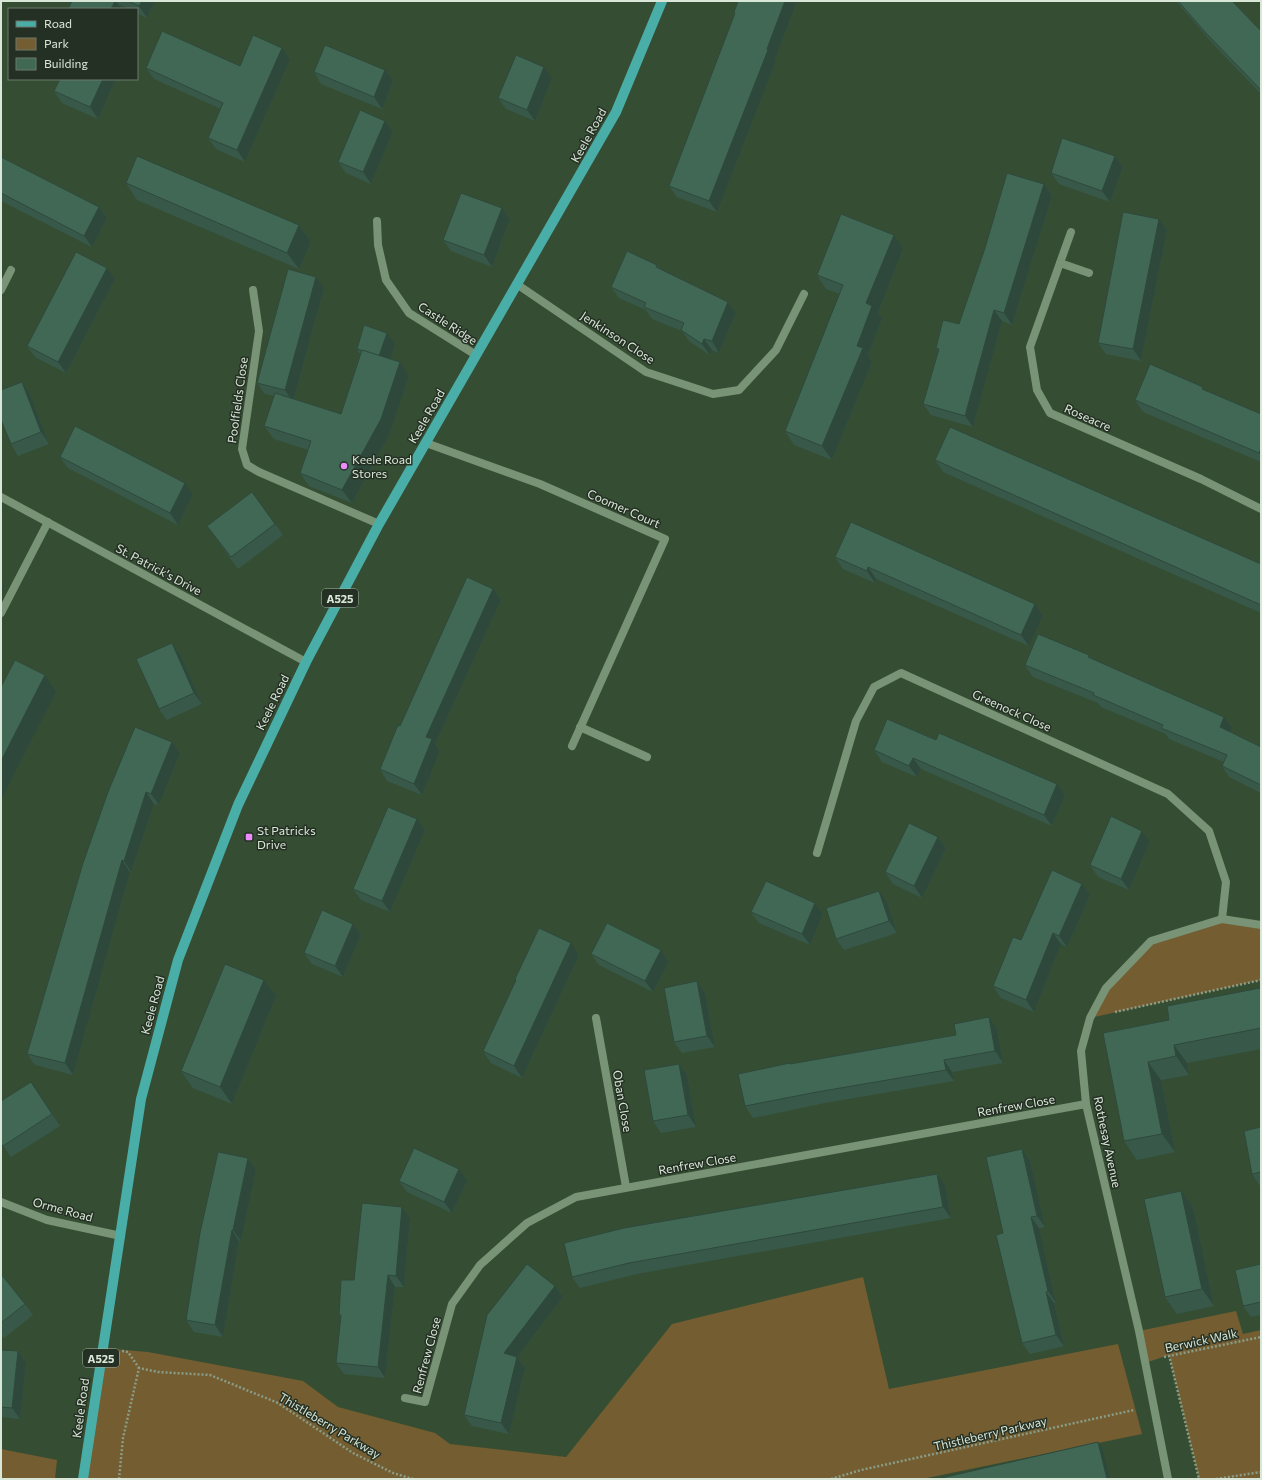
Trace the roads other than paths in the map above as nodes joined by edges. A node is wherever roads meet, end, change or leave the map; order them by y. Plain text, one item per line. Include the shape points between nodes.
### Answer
1 (662, 1) edge
2 (377, 221) dead end
3 (1071, 232) dead end
4 (1060, 263) junction
5 (11, 270) dead end
6 (1089, 273) dead end
7 (518, 285) junction
8 (1, 290) edge
9 (253, 290) dead end
10 (804, 294) dead end
11 (476, 355) junction
12 (426, 443) junction
13 (1, 496) edge
14 (1261, 509) edge
15 (48, 522) junction
16 (379, 524) junction
17 (1, 613) edge
18 (306, 662) junction
19 (580, 727) junction
20 (572, 746) dead end
21 (647, 757) dead end
22 (818, 853) dead end
23 (1222, 920) junction
24 (1261, 925) edge
25 (596, 1018) dead end
26 (1086, 1104) junction
27 (626, 1188) junction
28 (1, 1202) edge
29 (121, 1236) junction
30 (405, 1398) dead end
31 (83, 1479) edge
32 (1168, 1479) edge

1 - 7 main road, Keele Road / A525 via 616,112
2 - 11 street, Castle Ridge via 378,245 386,280 410,313
3 - 4 street, Roseacre
4 - 6 street
4 - 14 street, Roseacre via 1030,347 1037,390 1050,413 1201,479
5 - 8 street
7 - 10 street, Jenkinson Close via 646,372 713,394 739,390 776,350
7 - 11 main road, Keele Road / A525
9 - 16 street, Poolfields Close via 259,331 242,449 247,465
11 - 12 main road, Keele Road / A525
12 - 16 main road, Keele Road / A525
12 - 19 street, Coomer Court via 540,484 665,539
13 - 15 street, St. Patrick's Drive
15 - 17 street
15 - 18 street, St. Patrick's Drive
16 - 18 main road, Keele Road / A525
18 - 29 main road, Keele Road / A525 via 238,805 178,960 141,1099
19 - 20 street, Coomer Court
19 - 21 street
22 - 23 street, Greenock Close via 856,721 874,687 901,673 1168,794 1209,831 1226,882
23 - 24 street, Rothesay Avenue
23 - 26 street, Rothesay Avenue via 1151,941 1106,988 1090,1018 1081,1051
25 - 27 street, Oban Close
26 - 27 street, Renfrew Close
26 - 32 street, Rothesay Avenue via 1145,1363
27 - 30 street, Renfrew Close via 576,1197 527,1224 480,1265 452,1304 425,1402
28 - 29 street, Orme Road via 47,1220
29 - 31 main road, Keele Road / A525

